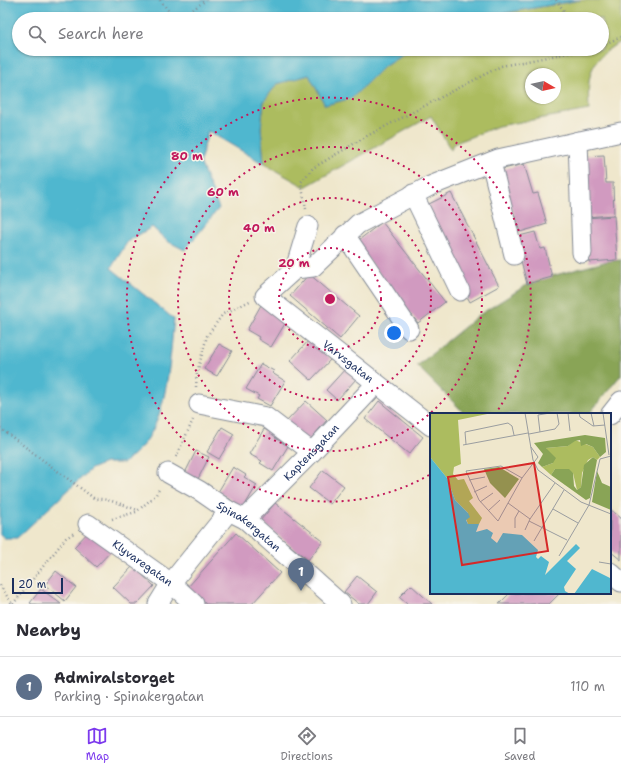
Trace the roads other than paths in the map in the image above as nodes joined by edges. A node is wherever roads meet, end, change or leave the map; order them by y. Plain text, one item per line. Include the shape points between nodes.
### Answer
1 (621, 132) edge
2 (578, 141) junction
3 (491, 162) junction
4 (413, 194) junction
5 (308, 226) road end
6 (345, 235) junction
7 (582, 253) dead end
8 (514, 255) dead end
9 (295, 269) junction
10 (460, 291) dead end
11 (409, 329) dead end
12 (376, 384) junction
13 (621, 401) edge
14 (199, 404) road end
15 (611, 414) edge
16 (430, 425) edge
17 (312, 452) junction
18 (168, 473) road end
19 (237, 515) junction
20 (88, 524) road end
21 (611, 573) edge
22 (621, 582) edge
23 (171, 583) junction
24 (158, 604) edge
25 (194, 604) edge
26 (341, 604) edge

1 - 2 street
2 - 3 street
2 - 7 street
3 - 4 street
3 - 8 street
4 - 6 street via 358,224
4 - 10 street
5 - 9 street
6 - 9 street via 313,267
6 - 11 street
9 - 12 street, Varvsgatan via 265,296
12 - 16 street, Varvsgatan
12 - 17 street, Kaptensgatan
13 - 15 street
14 - 17 street via 266,417
17 - 19 street, Kaptensgatan
18 - 19 street, Spinakergatan
19 - 23 street, Kaptensgatan
19 - 26 street, Spinakergatan
20 - 23 street, Klyvaregatan
21 - 22 street
23 - 24 street, Kaptensgatan
23 - 25 street, Klyvaregatan

